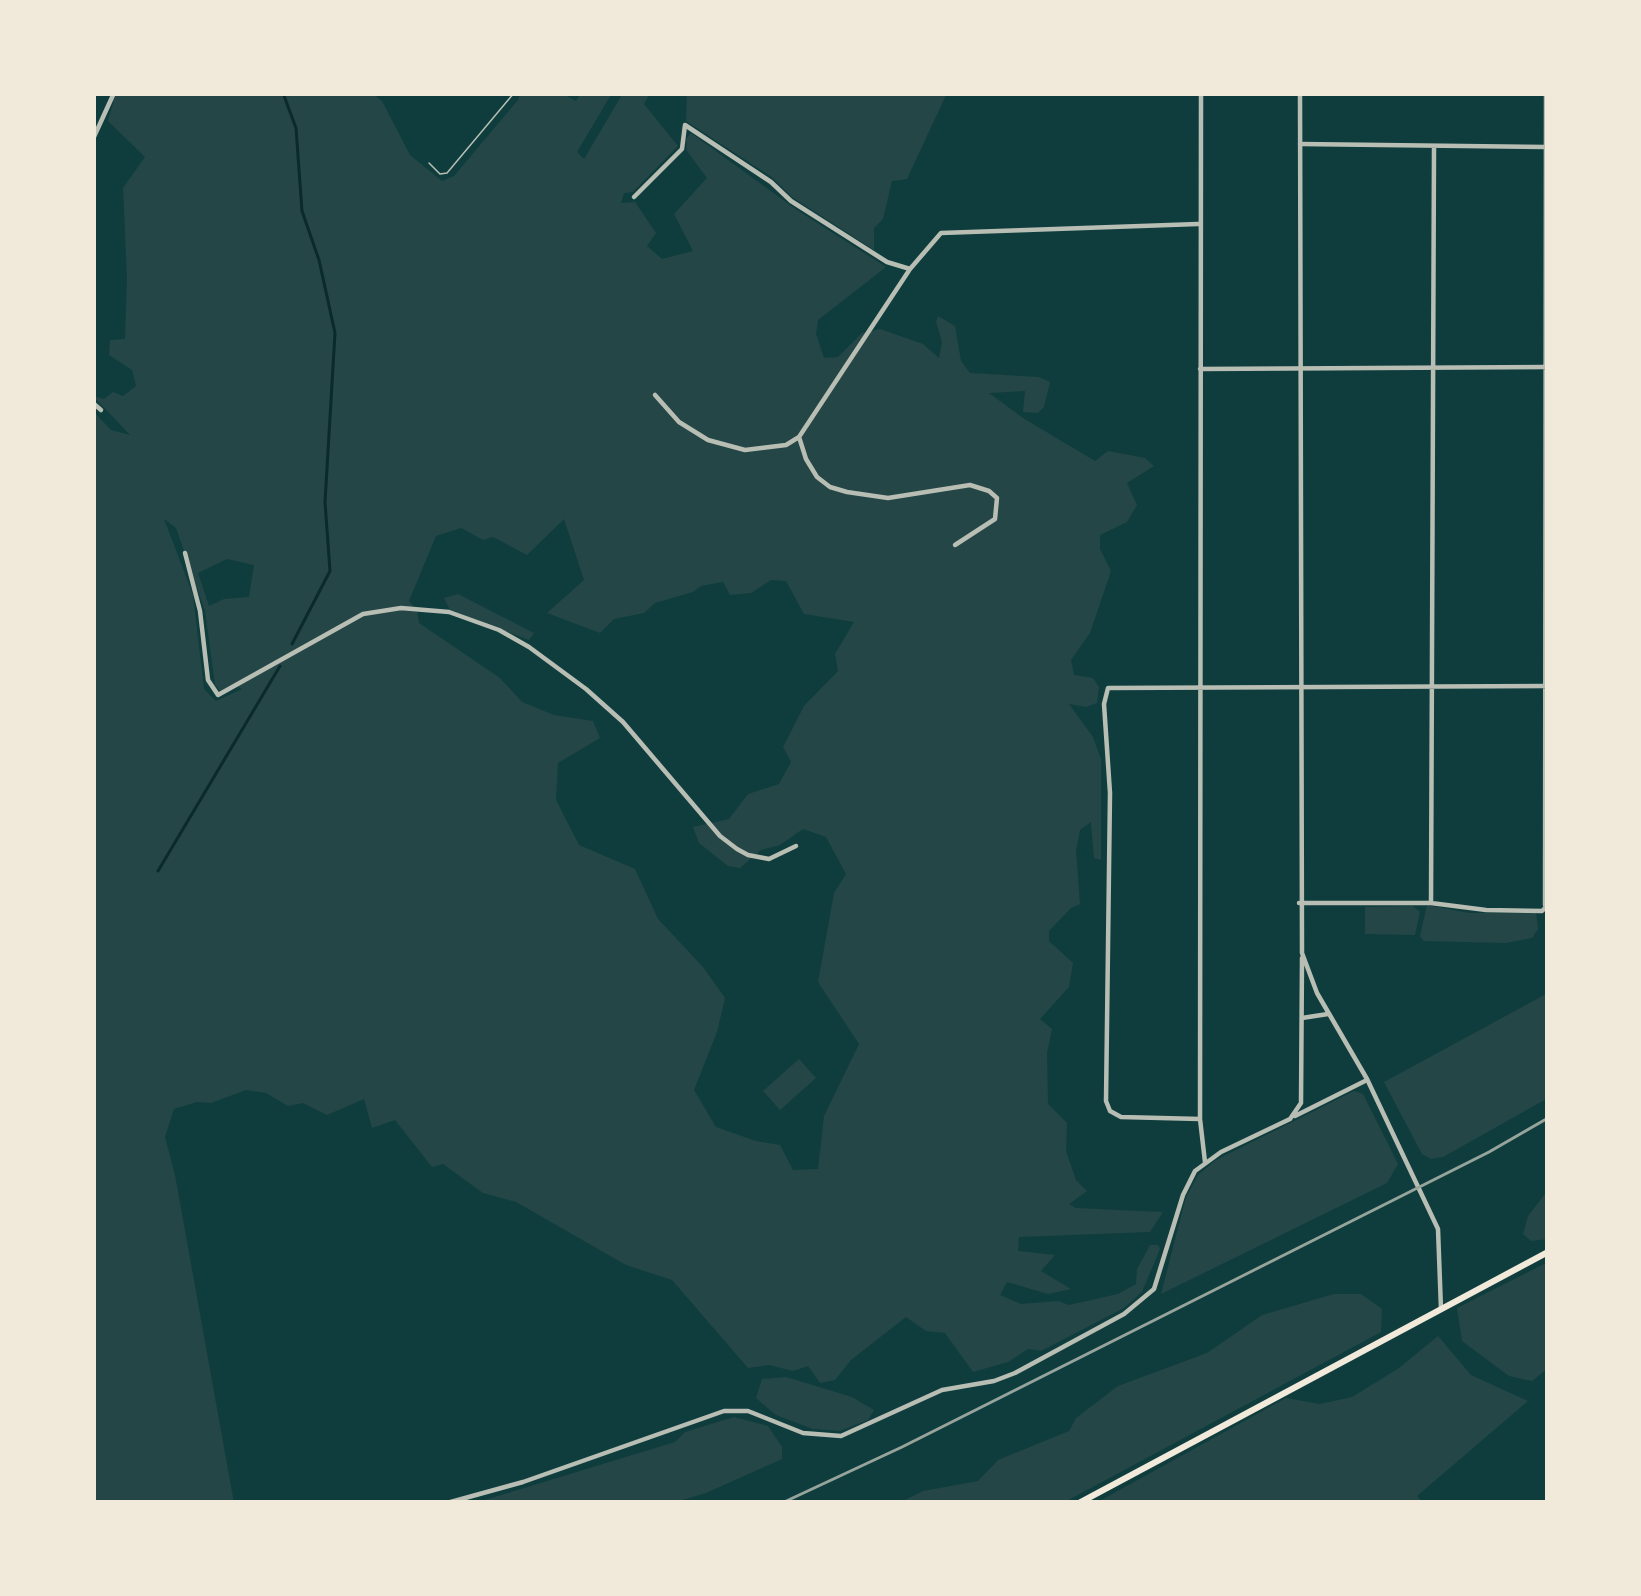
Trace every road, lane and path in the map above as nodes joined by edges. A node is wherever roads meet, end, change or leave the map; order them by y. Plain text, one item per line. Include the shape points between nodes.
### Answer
1 (114, 93) edge
2 (514, 93) edge
3 (1202, 93) edge
4 (1300, 93) edge
5 (1546, 93) edge
6 (93, 139) edge
7 (1300, 145) junction
8 (1434, 147) junction
9 (1545, 147) junction
10 (428, 163) dead end
11 (634, 196) dead end
12 (1200, 224) junction
13 (910, 269) junction
14 (1547, 368) edge
15 (1200, 369) junction
16 (1301, 370) junction
17 (1432, 370) junction
18 (656, 395) dead end
19 (93, 403) edge
20 (101, 410) dead end
21 (799, 437) junction
22 (955, 545) dead end
23 (185, 553) dead end
24 (1431, 686) junction
25 (1546, 686) edge
26 (1200, 687) junction
27 (1300, 687) junction
28 (796, 846) dead end
29 (1299, 903) junction
30 (1431, 903) junction
31 (1547, 905) edge
32 (1302, 952) junction
33 (1328, 1014) junction
34 (1302, 1018) junction
35 (1367, 1079) junction
36 (1200, 1119) junction
37 (1290, 1119) junction
38 (1205, 1162) junction
39 (1548, 1252) edge
40 (1441, 1311) junction
41 (447, 1503) edge
42 (1079, 1503) edge

1 - 6 street
2 - 10 lane via 447,173
3 - 12 street
4 - 7 street
5 - 9 street
7 - 8 street
7 - 16 street
8 - 9 street
8 - 17 street
9 - 14 street
11 - 13 street via 682,149 686,125 790,201
12 - 13 street via 956,230 940,233
12 - 15 street
13 - 21 street
14 - 17 street
14 - 25 street
15 - 16 street
15 - 26 street
16 - 17 street
16 - 27 street
17 - 24 street
18 - 21 street via 679,422 726,446 768,449
19 - 20 street
21 - 22 street via 818,477 847,492 888,498 970,485 989,491 997,498 995,519
23 - 28 street via 208,680 218,695 363,614 449,612 499,630 586,689 737,849 760,859
24 - 25 street
24 - 27 street
24 - 30 street
25 - 31 street
26 - 27 street
26 - 36 street
26 - 36 street via 1114,686 1106,693 1106,1093 1110,1111 1121,1117
27 - 29 street
29 - 30 street
29 - 32 street
30 - 31 street via 1542,911
32 - 33 street
32 - 34 street
33 - 34 street
33 - 35 street
34 - 37 street via 1301,1103
35 - 37 street
35 - 40 street via 1438,1229
36 - 38 street
37 - 38 street
38 - 41 street via 1188,1182 1154,1289 1015,1373 942,1390 841,1436 724,1411
39 - 40 main road
40 - 42 main road

